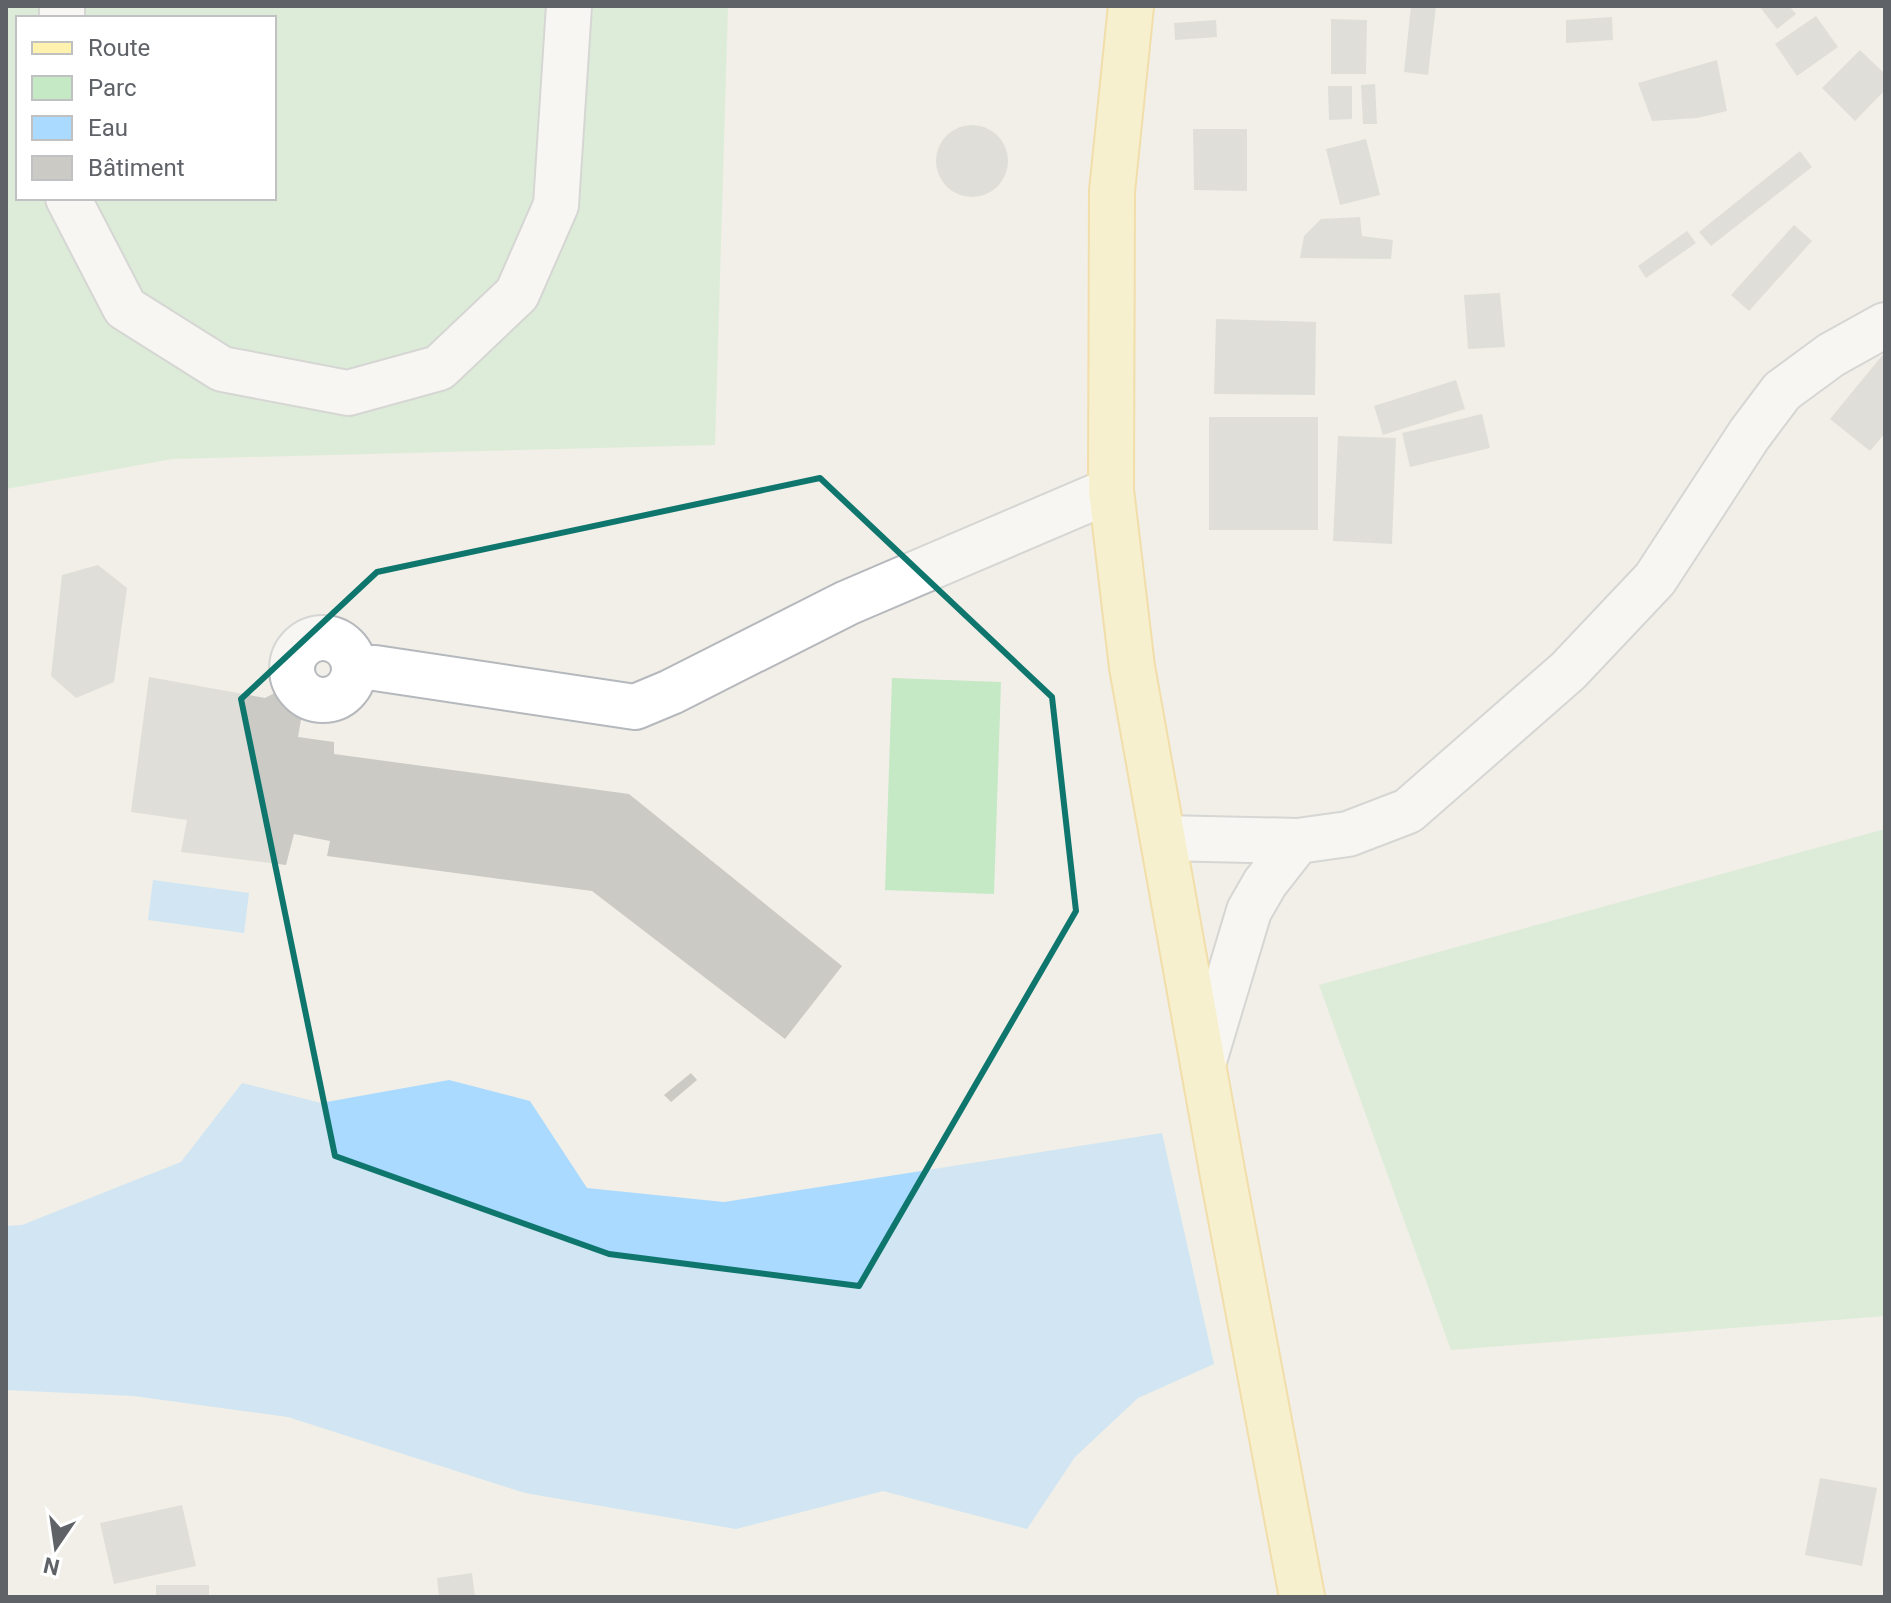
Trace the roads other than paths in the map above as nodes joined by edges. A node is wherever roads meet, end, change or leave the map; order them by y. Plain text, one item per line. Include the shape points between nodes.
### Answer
1 (569, 6) edge
2 (1131, 6) edge
3 (69, 200) edge
4 (1885, 325) edge
5 (1111, 490) junction
6 (355, 668) dead end
7 (1163, 838) junction
8 (1298, 841) junction
9 (1203, 1064) junction
10 (1302, 1597) edge

1 - 3 street via 556,205 517,294 439,368 348,393 222,369 125,308
2 - 5 main road via 1112,191
4 - 8 street via 1782,391 1655,579 1568,671 1408,811 1348,834
5 - 6 street via 847,603 635,707
5 - 7 main road via 1132,667
7 - 8 street
7 - 9 main road
8 - 9 street via 1249,911
9 - 10 main road

